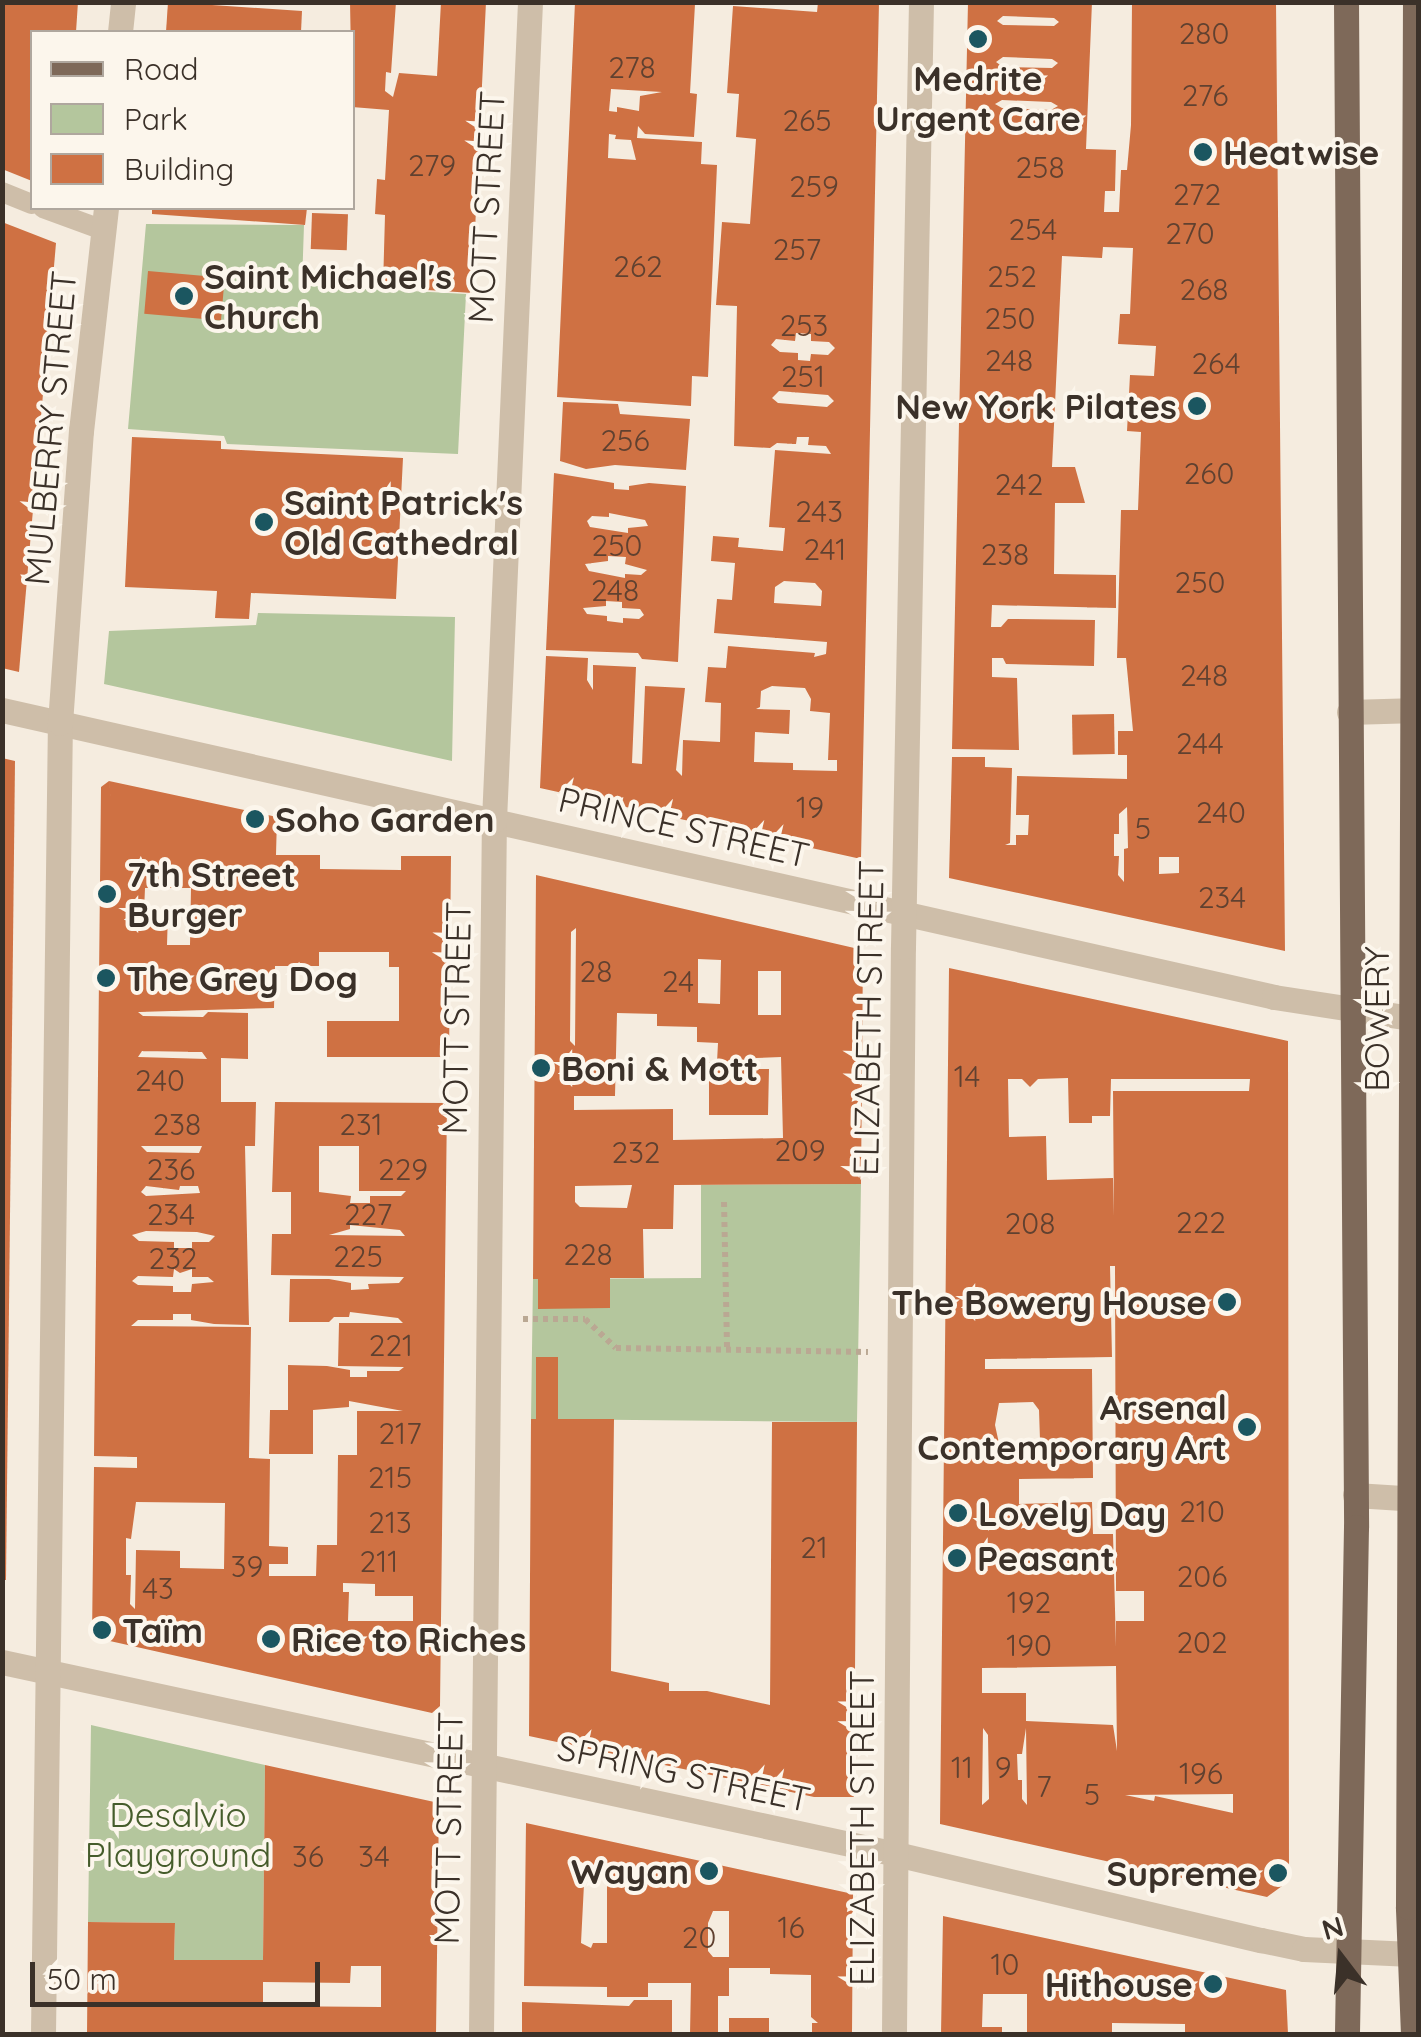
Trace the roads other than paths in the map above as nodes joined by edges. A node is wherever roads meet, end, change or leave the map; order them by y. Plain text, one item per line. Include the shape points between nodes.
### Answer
1 (123, 2) edge
2 (530, 2) edge
3 (921, 2) edge
4 (1346, 2) edge
5 (1415, 2) edge
6 (120, 30) edge
7 (2, 192) edge
8 (30, 203) edge
9 (54, 210) edge
10 (104, 218) edge
11 (2, 710) edge
12 (1416, 710) edge
13 (1349, 712) junction
14 (60, 723) junction
15 (494, 820) junction
16 (904, 912) junction
17 (1352, 1010) junction
18 (1410, 1018) junction
19 (1355, 1495) junction
20 (1415, 1499) edge
21 (2, 1662) edge
22 (48, 1672) junction
23 (485, 1766) junction
24 (896, 1854) junction
25 (1348, 1952) junction
26 (1410, 1954) junction
27 (44, 2034) edge
28 (481, 2034) edge
29 (894, 2034) edge
30 (1347, 2034) edge
31 (1413, 2034) edge

1 - 6 street
2 - 15 street, MOTT STREET
3 - 16 street, ELIZABETH STREET
4 - 13 main road, BOWERY
5 - 12 main road, BOWERY
7 - 8 lane
9 - 10 lane
10 - 14 street, MULBERRY STREET
11 - 14 street, PRINCE STREET
12 - 13 street
12 - 18 main road, BOWERY
13 - 17 main road, BOWERY
14 - 15 street, PRINCE STREET
14 - 22 street, MULBERRY STREET
15 - 16 street, PRINCE STREET
15 - 23 street, MOTT STREET
16 - 17 street, PRINCE STREET
16 - 24 street, ELIZABETH STREET
17 - 18 street, PRINCE STREET
17 - 19 main road, BOWERY
18 - 20 main road, BOWERY
19 - 20 street
19 - 25 main road, BOWERY
20 - 26 main road, BOWERY
21 - 22 street, SPRING STREET
22 - 23 street, SPRING STREET
22 - 27 street, MULBERRY STREET
23 - 24 street, SPRING STREET
23 - 28 street, MOTT STREET
24 - 25 street, SPRING STREET via 1262,1940
24 - 29 street, ELIZABETH STREET
25 - 26 street, SPRING STREET
25 - 30 main road, BOWERY
26 - 31 main road, BOWERY

